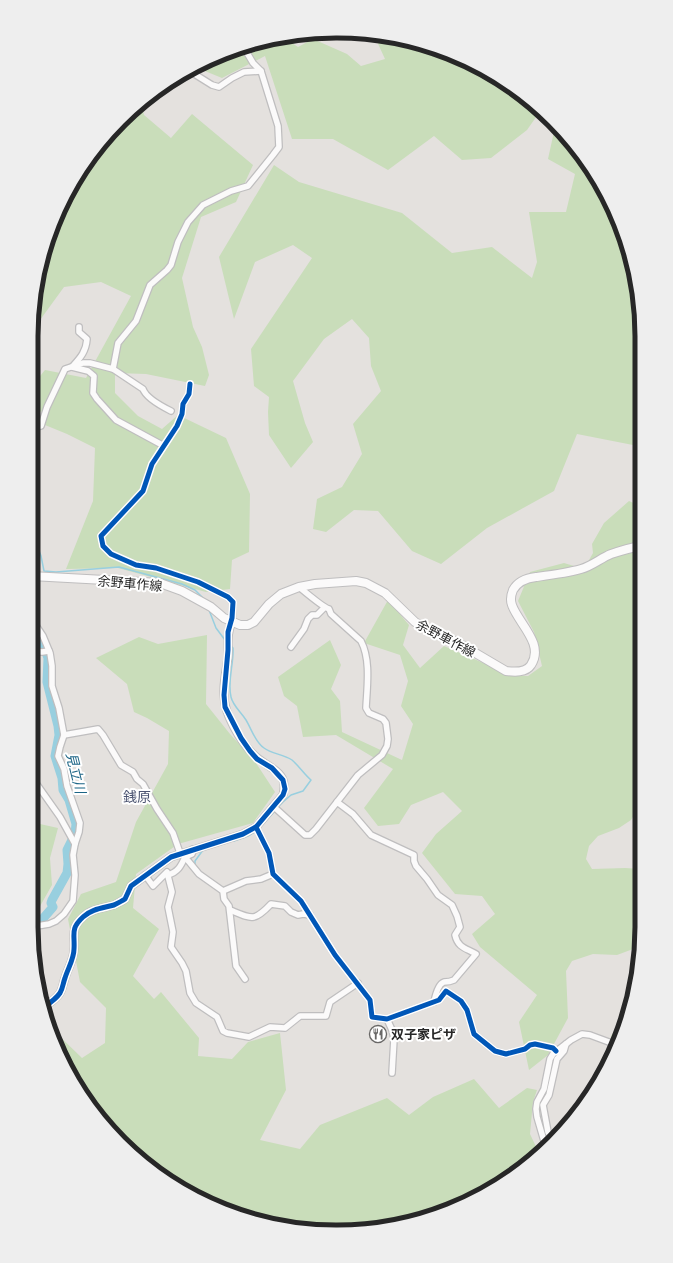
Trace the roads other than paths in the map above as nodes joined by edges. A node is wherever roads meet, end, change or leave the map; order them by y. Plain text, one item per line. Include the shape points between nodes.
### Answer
1 (247, 52) edge
2 (261, 71) junction
3 (194, 74) edge
4 (79, 327) dead end
5 (72, 367) junction
6 (113, 369) junction
7 (190, 384) dead end
8 (170, 411) dead end
9 (38, 426) edge
10 (164, 446) junction
11 (635, 547) edge
12 (38, 576) edge
13 (299, 587) junction
14 (324, 608) junction
15 (232, 622) junction
16 (38, 628) edge
17 (291, 647) dead end
18 (38, 651) edge
19 (47, 651) junction
20 (64, 735) junction
21 (38, 786) edge
22 (337, 802) junction
23 (273, 806) junction
24 (256, 827) junction
25 (73, 840) junction
26 (183, 855) junction
27 (165, 861) junction
28 (167, 874) junction
29 (273, 874) junction
30 (145, 875) junction
31 (223, 891) junction
32 (230, 910) junction
33 (310, 915) junction
34 (38, 925) edge
35 (245, 979) dead end
36 (358, 983) junction
37 (434, 1002) junction
38 (48, 1004) edge
39 (387, 1019) junction
40 (566, 1043) junction
41 (611, 1043) edge
42 (556, 1051) junction
43 (392, 1073) dead end
44 (550, 1136) edge
45 (544, 1141) edge

1 - 2 street
2 - 3 street via 244,72 219,87
2 - 6 street via 278,126 279,147 248,186 231,191 203,205 188,222 171,265 150,285 136,321 118,343
4 - 5 street via 79,332 87,339 87,346
5 - 6 street via 90,363
5 - 9 street via 65,369 41,426
5 - 10 street via 88,371 94,376 94,392 97,399 116,420
6 - 8 street
7 - 10 street via 189,394 183,404 177,426
10 - 15 street via 152,464 142,491 101,536 103,546 111,554 124,560 198,582 228,597 233,602
11 - 13 main road, 余野車作線 via 610,554 581,569 521,581 514,588 511,603 533,640 535,650 530,667 514,672 506,671 455,641 421,626 385,593 366,583 356,581
12 - 15 main road, 余野車作線 via 160,583 182,591
13 - 14 street
13 - 15 main road, 余野車作線 via 281,594 254,622 248,625
14 - 17 street via 308,619
14 - 22 street via 329,609 364,647 368,675 366,708 369,713 386,723 388,739 382,755 358,775
15 - 23 street via 228,632 225,707 250,751 283,780 285,790
16 - 19 street
18 - 19 street
19 - 20 street via 52,666 52,686
20 - 25 street via 58,756 80,823 79,832
20 - 26 street via 98,729 121,766 133,772 143,784 173,833
21 - 25 street
22 - 23 street via 310,835
22 - 37 street via 353,814 372,835 414,855 416,866 438,895 452,905 460,927 455,935 457,941 476,954 454,980 441,984
23 - 24 street
24 - 26 street via 243,834 193,849
24 - 29 street via 269,853
25 - 34 street via 73,901 56,920
26 - 27 street
26 - 28 street via 180,868
26 - 31 street via 199,874
27 - 28 street
27 - 30 street
28 - 30 street via 153,886
28 - 36 street via 172,892 168,907 173,932 171,947 186,971 190,993 196,1003 217,1017 227,1033 249,1037 270,1027 285,1028 300,1016 326,1016 330,1002
29 - 31 street via 246,881
29 - 33 street via 301,901
30 - 38 street via 131,886 125,899 83,917 73,935 75,948 63,987
31 - 32 street
32 - 33 street via 254,918 271,904 285,906 298,915
32 - 35 street via 236,966
33 - 36 street via 335,955
36 - 39 street via 370,1000 372,1017
37 - 39 street
37 - 42 street via 446,991 461,1001 467,1010 474,1034 495,1050 506,1054 535,1044
39 - 43 street via 394,1039
40 - 41 street via 582,1034
40 - 42 street
40 - 44 street via 564,1051 557,1059 549,1095 543,1105
42 - 45 street via 550,1059 544,1089 536,1109

